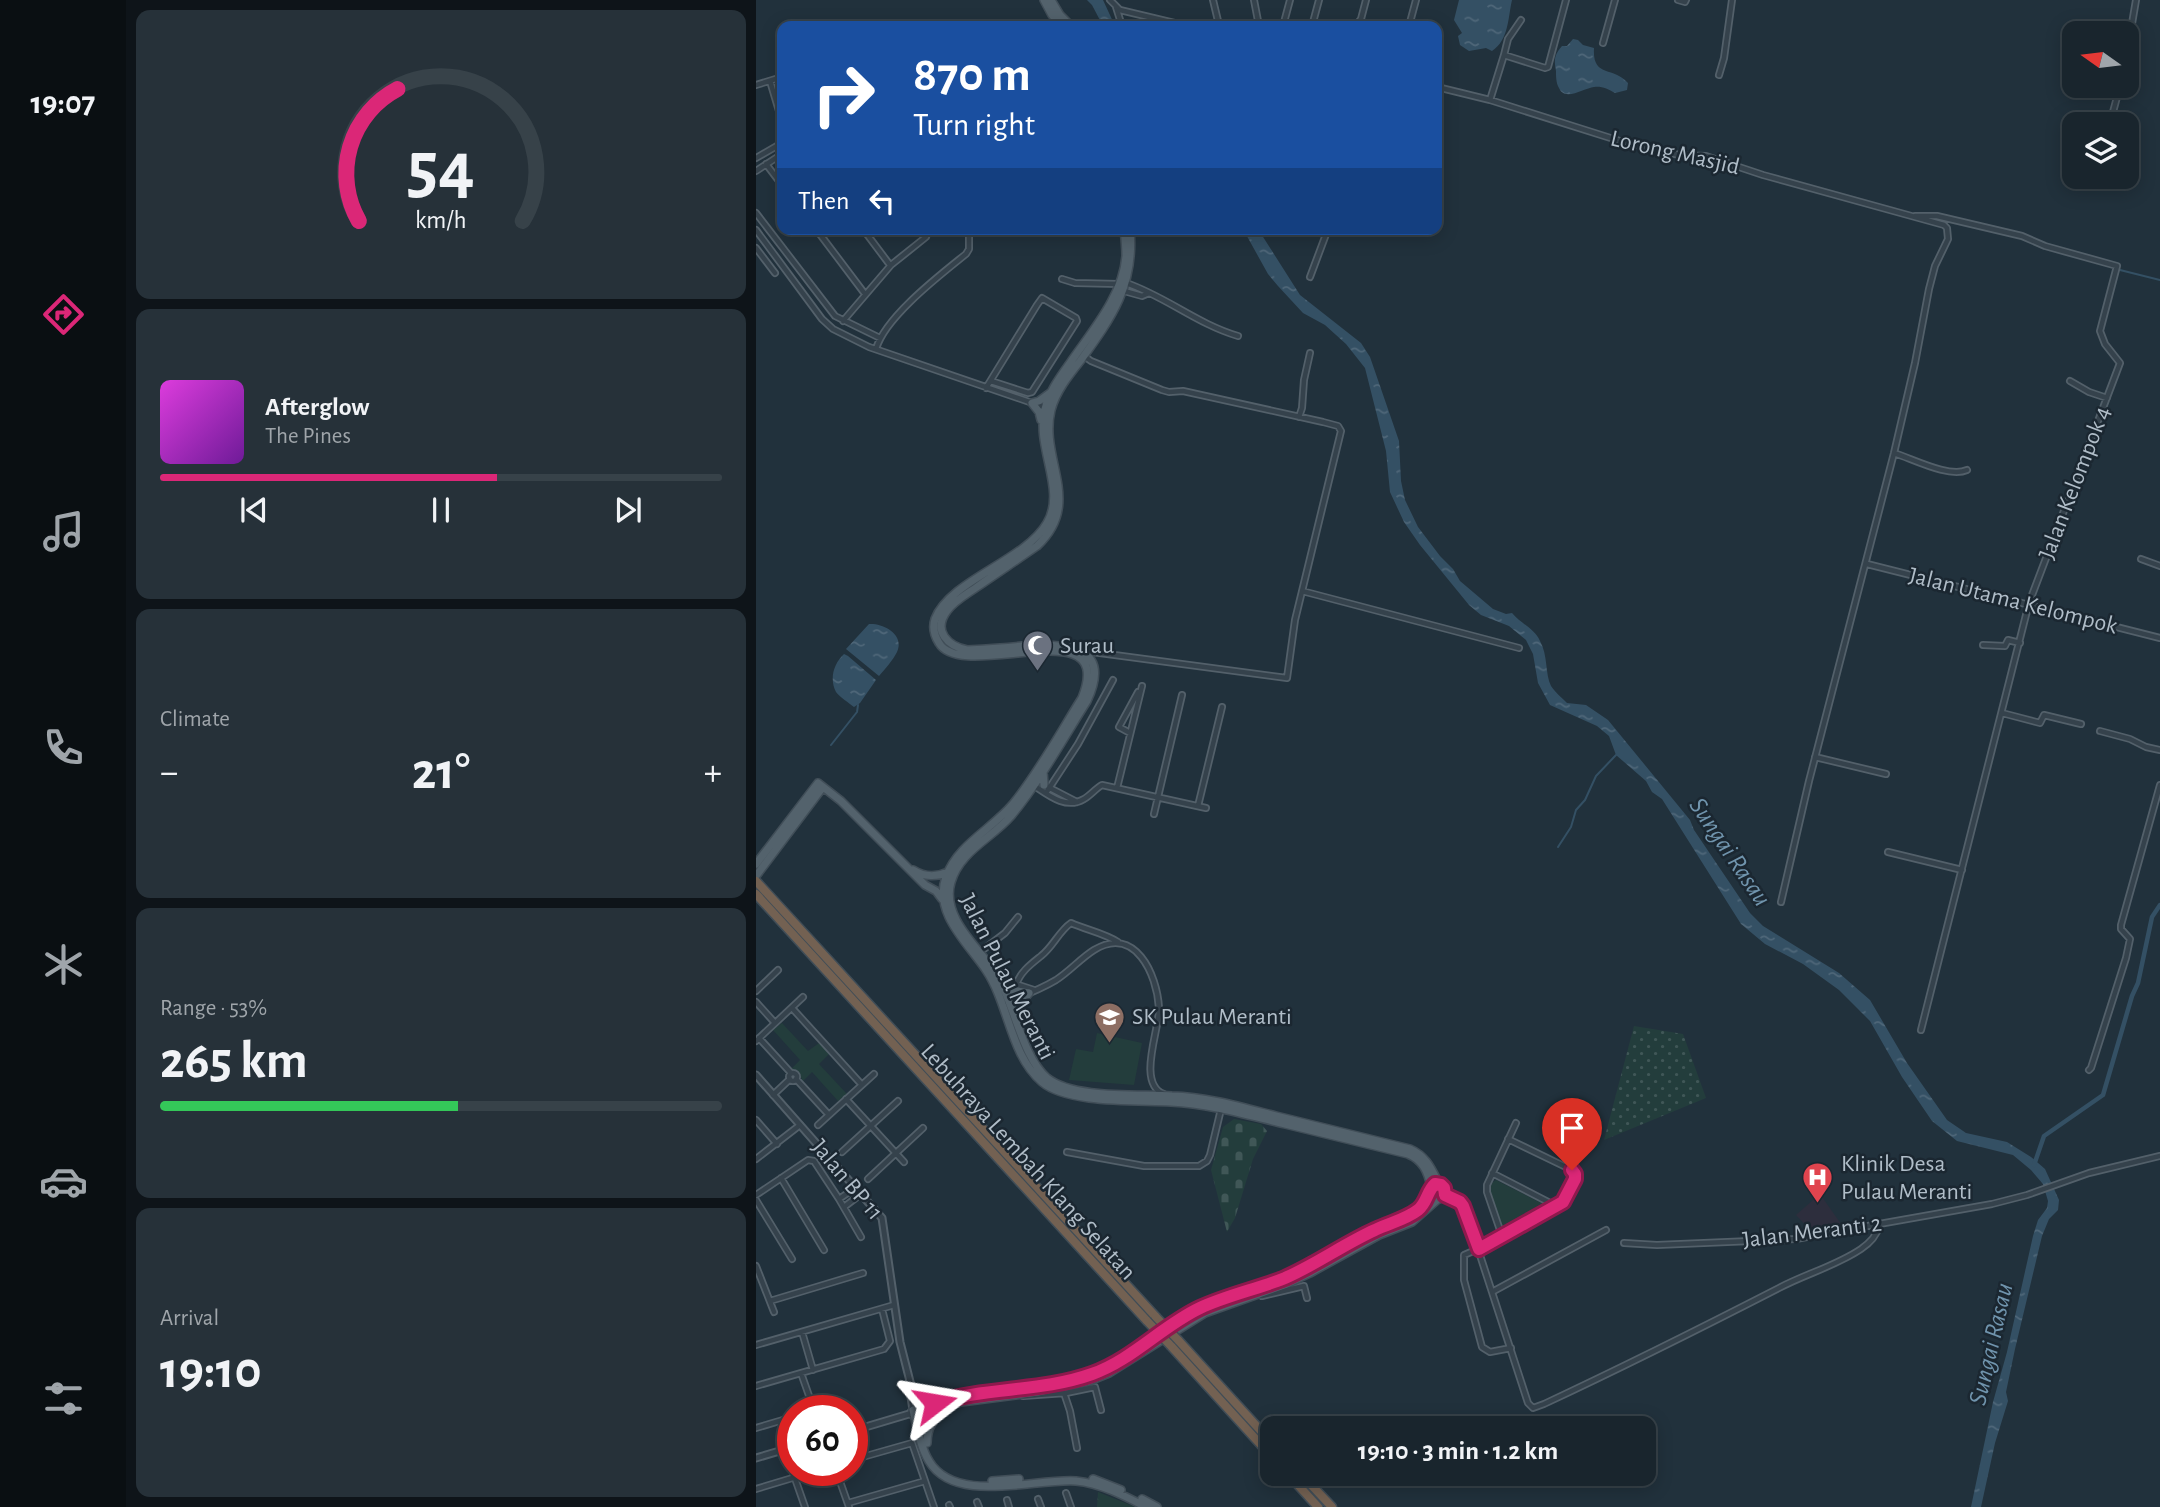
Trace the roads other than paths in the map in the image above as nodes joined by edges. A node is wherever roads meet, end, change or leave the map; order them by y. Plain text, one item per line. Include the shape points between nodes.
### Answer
1 (1044, 0) edge
2 (1051, 0) edge
3 (1110, 0) edge
4 (1213, 0) edge
5 (1254, 0) edge
6 (1290, 0) edge
7 (1319, 0) edge
8 (1366, 0) edge
9 (1416, 0) edge
10 (1566, 0) edge
11 (1615, 0) edge
12 (1678, 0) edge
13 (1686, 0) edge
14 (1732, 0) edge
15 (2136, 0) edge
16 (1116, 7) junction
17 (1521, 20) dead end
18 (1057, 21) edge
19 (1066, 21) edge
20 (1120, 21) edge
21 (1166, 21) edge
22 (1218, 21) edge
23 (1258, 21) edge
24 (1284, 21) edge
25 (1313, 21) edge
26 (1360, 21) edge
27 (1410, 21) edge
28 (2132, 21) edge
29 (1603, 43) dead end
30 (1504, 55) junction
31 (1719, 75) dead end
32 (777, 79) edge
33 (771, 81) junction
34 (756, 86) edge
35 (1442, 88) edge
36 (2117, 98) edge
37 (1490, 100) junction
38 (777, 103) edge
39 (2113, 112) dead end
40 (777, 146) edge
41 (758, 155) edge
42 (777, 157) edge
43 (766, 164) junction
44 (756, 171) edge
45 (777, 178) edge
46 (756, 213) edge
47 (1914, 216) junction
48 (756, 230) edge
49 (821, 235) edge
50 (868, 235) edge
51 (927, 235) edge
52 (969, 235) edge
53 (1124, 235) edge
54 (1130, 235) edge
55 (1326, 235) edge
56 (756, 248) edge
57 (891, 265) junction
58 (775, 273) dead end
59 (1310, 277) dead end
60 (1062, 279) dead end
61 (1123, 286) junction
62 (865, 294) junction
63 (843, 321) junction
64 (1238, 335) dead end
65 (880, 338) junction
66 (877, 349) junction
67 (1310, 353) dead end
68 (1084, 356) junction
69 (991, 381) junction
70 (2070, 381) dead end
71 (986, 388) junction
72 (1052, 390) junction
73 (2107, 398) junction
74 (1032, 403) junction
75 (1048, 408) junction
76 (1299, 417) junction
77 (1042, 424) junction
78 (1894, 453) junction
79 (1968, 470) dead end
80 (2141, 559) dead end
81 (1867, 564) junction
82 (2160, 566) edge
83 (1302, 591) junction
84 (2029, 603) junction
85 (2160, 638) edge
86 (2020, 643) junction
87 (1983, 645) dead end
88 (1519, 648) dead end
89 (1086, 654) junction
90 (1113, 680) dead end
91 (1182, 695) dead end
92 (1222, 707) dead end
93 (2002, 713) junction
94 (2081, 724) dead end
95 (2100, 732) dead end
96 (1130, 733) junction
97 (2160, 750) edge
98 (1815, 757) junction
99 (1885, 774) dead end
100 (821, 785) junction
101 (1039, 785) junction
102 (2160, 785) edge
103 (1117, 788) junction
104 (1157, 796) junction
105 (841, 801) junction
106 (1198, 806) junction
107 (808, 808) junction
108 (1206, 808) dead end
109 (1154, 814) dead end
110 (1888, 852) dead end
111 (756, 864) edge
112 (912, 870) junction
113 (1962, 870) junction
114 (948, 872) junction
115 (756, 878) edge
116 (756, 894) edge
117 (768, 900) junction
118 (1781, 902) dead end
119 (944, 903) junction
120 (1018, 917) dead end
121 (1118, 943) junction
122 (980, 951) junction
123 (778, 970) dead end
124 (1000, 978) junction
125 (1016, 985) junction
126 (756, 991) edge
127 (1031, 992) junction
128 (803, 998) dead end
129 (756, 1002) edge
130 (1006, 1002) junction
131 (792, 1008) junction
132 (1017, 1021) junction
133 (775, 1023) junction
134 (1921, 1030) dead end
135 (757, 1040) edge
136 (2089, 1070) dead end
137 (874, 1074) dead end
138 (756, 1075) edge
139 (793, 1077) junction
140 (862, 1084) junction
141 (773, 1095) junction
142 (1171, 1096) junction
143 (846, 1099) junction
144 (898, 1101) dead end
145 (1222, 1108) junction
146 (829, 1115) junction
147 (756, 1121) edge
148 (1516, 1124) dead end
149 (800, 1125) junction
150 (818, 1125) dead end
151 (871, 1126) junction
152 (923, 1128) dead end
153 (1508, 1139) junction
154 (777, 1144) junction
155 (1068, 1152) dead end
156 (842, 1153) dead end
157 (895, 1153) junction
158 (2160, 1156) edge
159 (756, 1158) edge
160 (904, 1162) dead end
161 (1492, 1173) junction
162 (781, 1178) junction
163 (868, 1179) dead end
164 (856, 1187) junction
165 (1433, 1188) junction
166 (862, 1193) junction
167 (1445, 1195) junction
168 (756, 1197) edge
169 (839, 1199) junction
170 (1437, 1200) junction
171 (1556, 1206) junction
172 (844, 1207) junction
173 (1880, 1224) junction
174 (1606, 1230) dead end
175 (1502, 1236) junction
176 (861, 1237) dead end
177 (1624, 1243) dead end
178 (1479, 1249) junction
179 (824, 1250) dead end
180 (792, 1259) dead end
181 (756, 1266) edge
182 (863, 1273) dead end
183 (1492, 1292) junction
184 (1254, 1295) junction
185 (1307, 1298) dead end
186 (770, 1301) junction
187 (894, 1305) junction
188 (882, 1309) junction
189 (774, 1312) dead end
190 (802, 1332) junction
191 (1174, 1343) junction
192 (756, 1345) edge
193 (1511, 1348) junction
194 (813, 1370) junction
195 (801, 1373) junction
196 (756, 1386) edge
197 (1064, 1393) junction
198 (1019, 1394) junction
199 (809, 1395) edge
200 (955, 1403) junction
201 (1101, 1410) dead end
202 (914, 1412) junction
203 (777, 1422) edge
204 (868, 1425) edge
205 (756, 1428) edge
206 (1260, 1431) edge
207 (927, 1443) junction
208 (1260, 1443) edge
209 (1077, 1448) dead end
210 (777, 1452) edge
211 (868, 1455) edge
212 (756, 1458) edge
213 (925, 1481) junction
214 (777, 1483) edge
215 (798, 1486) edge
216 (842, 1486) edge
217 (1299, 1486) edge
218 (1312, 1486) edge
219 (756, 1489) edge
220 (1066, 1493) dead end
221 (1038, 1499) dead end
222 (1007, 1500) dead end
223 (849, 1505) edge
224 (805, 1507) edge
225 (934, 1507) edge
226 (1009, 1507) edge
227 (1041, 1507) edge
228 (1071, 1507) edge
229 (1146, 1507) edge
230 (1157, 1507) edge
231 (1318, 1507) edge
232 (1332, 1507) edge

1 - 18 main road
2 - 19 main road
3 - 16 street
4 - 22 street
5 - 23 street
6 - 24 street
7 - 25 street
8 - 26 street
9 - 27 street
10 - 30 street via 1548,67
11 - 29 street
12 - 13 street
14 - 31 street
15 - 28 street
16 - 20 street
16 - 21 street
17 - 30 street
30 - 37 street
32 - 33 street
33 - 34 street
33 - 38 street
35 - 37 street, Lorong Masjid
36 - 39 street
37 - 47 street, Lorong Masjid via 1620,141 1679,155 1706,156
40 - 41 street
42 - 43 street
43 - 44 street
43 - 45 street
46 - 63 street
47 - 73 street, Jalan Kelompok 4 via 1937,216 2022,236 2118,267 2101,331 2120,363
47 - 78 street via 1944,225 1948,239 1929,289
48 - 66 street via 826,324
49 - 62 street
50 - 57 street
51 - 57 street
52 - 65 street via 968,251 916,295
53 - 61 main road, Jalan Pulau Meranti
54 - 61 main road, Jalan Pulau Meranti via 1132,254
55 - 59 street
56 - 58 street
57 - 62 street
60 - 61 street
61 - 64 street via 1144,289 1198,320
61 - 68 main road, Jalan Pulau Meranti via 1112,313
61 - 72 main road, Jalan Pulau Meranti
62 - 63 street
63 - 65 street
65 - 66 street
66 - 71 street
67 - 76 street
68 - 75 main road, Jalan Pulau Meranti
68 - 76 street via 1169,393 1186,392
69 - 69 street via 1032,392 1077,319 1042,298
69 - 71 street
70 - 73 street
71 - 74 street
72 - 74 main road
72 - 75 main road, Jalan Pulau Meranti
73 - 84 street, Jalan Kelompok 4
74 - 75 street
74 - 77 main road
75 - 77 main road, Jalan Pulau Meranti
75 - 89 main road, Jalan Pulau Meranti via 1060,498 1054,525 1037,546 957,601 944,614 940,628 952,646 967,650 1061,645
76 - 83 street via 1338,426 1340,431
77 - 101 main road, Jalan Pulau Meranti via 1054,498 1049,522 1032,542 948,601 938,612 933,630 941,648 958,656 1046,651 1083,659 1088,675 1082,698
78 - 79 street via 1948,471
78 - 81 street
80 - 82 street
81 - 84 street, Jalan Utama Kelompok
81 - 98 street
83 - 88 street
83 - 89 street via 1287,678
84 - 85 street, Jalan Utama Kelompok
84 - 86 street, Jalan Kelompok 4
86 - 87 street via 2008,640 2005,646
86 - 93 street, Jalan Kelompok 4
89 - 101 main road, Jalan Pulau Meranti via 1095,671 1092,689
90 - 101 street via 1078,744
91 - 104 street
92 - 106 street
93 - 94 street via 2041,723 2044,715
93 - 113 street, Jalan Kelompok 4
95 - 97 street
96 - 96 street via 1136,709 1142,686 1119,727
96 - 103 street
98 - 99 street
98 - 118 street
100 - 105 main road
100 - 107 main road
100 - 111 main road
101 - 103 street via 1078,802 1102,785
101 - 114 main road, Jalan Pulau Meranti via 960,854
101 - 122 main road, Jalan Pulau Meranti via 1001,827 965,857 952,878 951,908
102 - 136 street via 2121,925 2130,939 2128,951
103 - 104 street
104 - 106 street
104 - 109 street
105 - 107 main road via 824,797
105 - 112 main road
106 - 108 street
107 - 115 main road
110 - 113 street
112 - 114 main road via 932,876
112 - 119 main road
113 - 134 street, Jalan Kelompok 4
114 - 119 main road, Jalan Pulau Meranti
115 - 117 highway, Lebuhraya Lembah Klang Selatan
116 - 117 highway, Lebuhraya Lembah Klang Selatan
117 - 191 highway, Lebuhraya Lembah Klang Selatan, bridge
119 - 130 main road, Jalan Pulau Meranti via 957,931
120 - 122 street
121 - 125 street via 1071,923 1021,974
121 - 127 street via 1095,949
121 - 142 street via 1137,951 1153,979 1159,1008 1152,1081 1157,1091
122 - 124 main road, Jalan Pulau Meranti
123 - 126 street
124 - 125 street
124 - 127 main road via 1012,990
124 - 130 main road, Jalan Pulau Meranti
125 - 127 street
127 - 130 street
127 - 132 main road via 1018,1007
128 - 131 street
129 - 133 street
130 - 132 main road, Jalan Pulau Meranti
130 - 145 main road, Jalan Pulau Meranti via 1026,1061 1039,1079 1057,1091
131 - 133 street
131 - 140 street
132 - 142 main road, Jalan Pulau Meranti via 1039,1069 1059,1086
133 - 135 street
135 - 139 street
137 - 140 street
138 - 141 street, Jalan BP 11
139 - 141 street
139 - 146 street
140 - 143 street
141 - 149 street, Jalan BP 11
142 - 165 main road, Jalan Pulau Meranti via 1215,1100 1410,1149 1430,1164
143 - 146 street
143 - 151 street
144 - 151 street
145 - 155 street via 1210,1156 1199,1166 1144,1166
145 - 165 main road, Jalan Pulau Meranti via 1415,1157
146 - 150 street
147 - 154 street
148 - 153 street
149 - 154 street
149 - 164 street, Jalan BP 11
151 - 156 street
151 - 157 street
152 - 157 street
153 - 161 street
153 - 171 street via 1575,1174 1563,1202
154 - 159 street
157 - 160 street
157 - 163 street
158 - 173 street, Jalan Meranti 2 via 2089,1173 2026,1195
161 - 171 street
161 - 175 street via 1487,1192
162 - 168 street
162 - 169 street via 808,1160 814,1161
162 - 179 street
164 - 166 street, Jalan BP 11
164 - 169 street
165 - 167 main road via 1444,1188
165 - 170 main road
165 - 202 main road via 1424,1204 1409,1216 1283,1279 1202,1307 1108,1367 1037,1387 953,1397
166 - 172 street
166 - 187 street, Jalan BP 11 via 885,1226
167 - 170 main road
167 - 178 street via 1463,1206
168 - 180 street
169 - 172 street
170 - 184 main road via 1412,1222 1310,1273
171 - 175 street
172 - 176 street
173 - 177 street, Jalan Meranti 2 via 1796,1239
173 - 193 street via 1871,1242 1849,1256 1536,1408 1528,1403
174 - 183 street
175 - 178 street
178 - 183 street
178 - 193 street via 1464,1255 1463,1273 1482,1348 1490,1352
181 - 186 street
182 - 186 street
183 - 193 street
184 - 185 street via 1304,1286
184 - 198 main road via 1205,1312 1109,1373
186 - 189 street
187 - 188 street
187 - 202 street, Jalan BP 11
188 - 190 street
188 - 194 street via 890,1340 884,1349
190 - 192 street
190 - 194 street
191 - 206 highway, Lebuhraya Lembah Klang Selatan
191 - 208 highway, Lebuhraya Lembah Klang Selatan
194 - 195 street
195 - 196 street
195 - 199 street
197 - 198 street
197 - 201 street via 1095,1387
197 - 209 street
198 - 200 main road
200 - 202 main road
200 - 207 main road via 932,1421
202 - 204 street
202 - 207 main road
202 - 229 main road via 934,1469 965,1485 1082,1482
203 - 205 street
207 - 230 main road via 937,1465 966,1480 1091,1478
210 - 212 street
211 - 213 street via 911,1443
213 - 223 street
213 - 225 street
214 - 219 street
215 - 224 street
216 - 223 street
217 - 231 highway
218 - 232 highway
220 - 228 street
221 - 227 street
222 - 226 street

